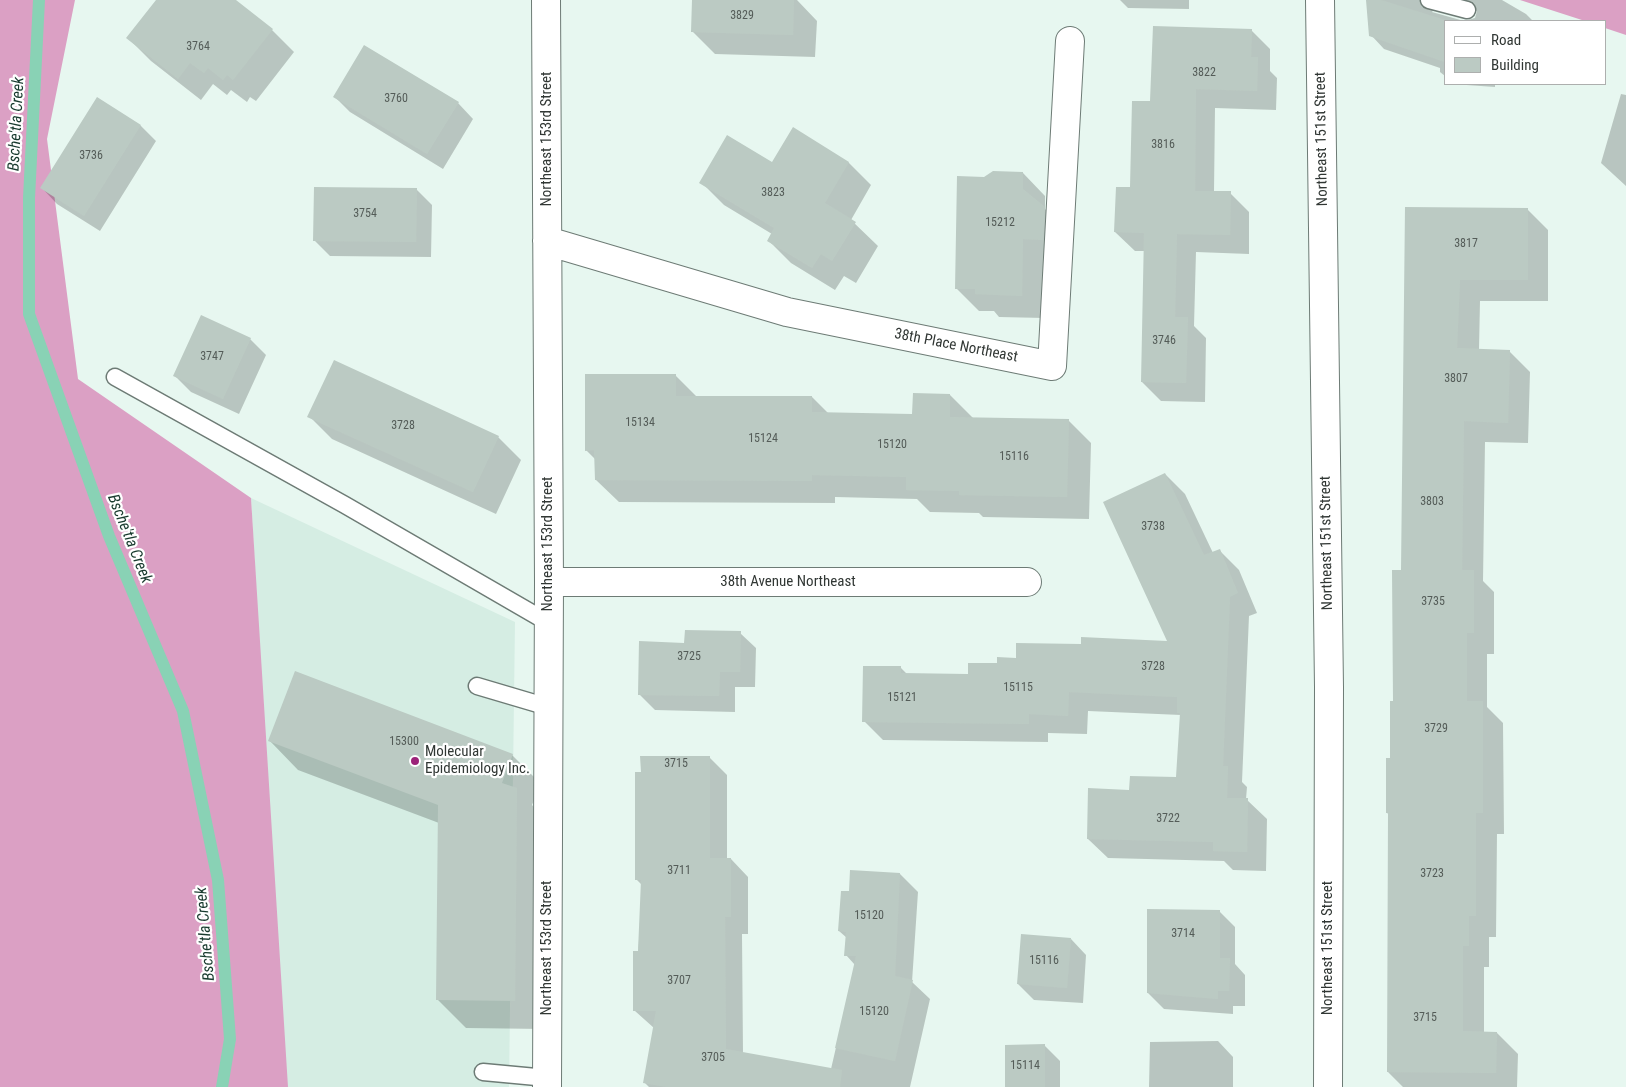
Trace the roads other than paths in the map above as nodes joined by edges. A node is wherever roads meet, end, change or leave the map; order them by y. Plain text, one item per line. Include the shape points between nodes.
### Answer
1 (546, 0) edge
2 (1320, 0) edge
3 (1429, 0) edge
4 (1467, 10) dead end
5 (1070, 41) dead end
6 (547, 241) junction
7 (115, 377) dead end
8 (549, 582) junction
9 (1027, 582) dead end
10 (549, 623) junction
11 (477, 686) dead end
12 (548, 707) junction
13 (483, 1072) dead end
14 (547, 1083) edge
15 (1328, 1087) edge

1 - 6 street, Northeast 153rd Street
2 - 15 street, Northeast 151st Street via 1329,687
3 - 4 lane
5 - 6 street, 38th Place Northeast via 1052,366 787,312
6 - 8 street, Northeast 153rd Street
7 - 10 lane
8 - 9 street, 38th Avenue Northeast
8 - 10 street, Northeast 153rd Street
10 - 12 street, Northeast 153rd Street
11 - 12 lane
12 - 14 street, Northeast 153rd Street
13 - 14 lane

